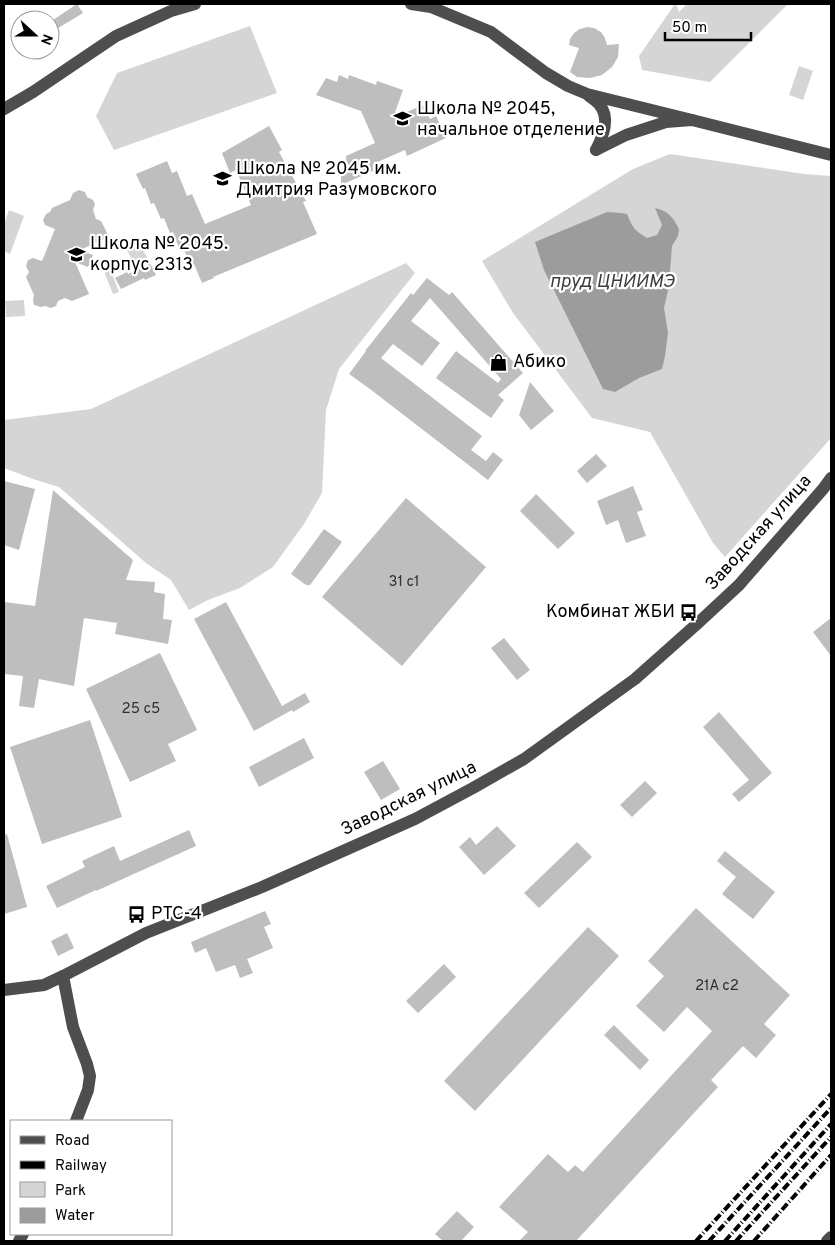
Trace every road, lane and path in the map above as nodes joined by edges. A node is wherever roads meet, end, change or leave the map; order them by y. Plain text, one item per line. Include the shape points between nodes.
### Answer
1 (195, 4) edge
2 (411, 4) edge
3 (588, 94) junction
4 (4, 109) edge
5 (692, 120) junction
6 (831, 155) edge
7 (831, 478) edge
8 (64, 976) junction
9 (4, 990) edge
10 (76, 1120) edge
11 (831, 1237) edge
12 (827, 1241) edge

1 - 4 street via 171,11 116,36
2 - 3 street via 431,7 491,32 546,73
3 - 5 street
3 - 5 street via 600,104 605,115 604,133 596,150 626,135 666,122
5 - 6 street
7 - 8 street, Заводская улица via 739,585 698,623 635,680 524,759 415,819 262,887 146,933
8 - 9 street, Заводская улица via 44,985
8 - 10 street via 73,1027 90,1076
11 - 12 street

